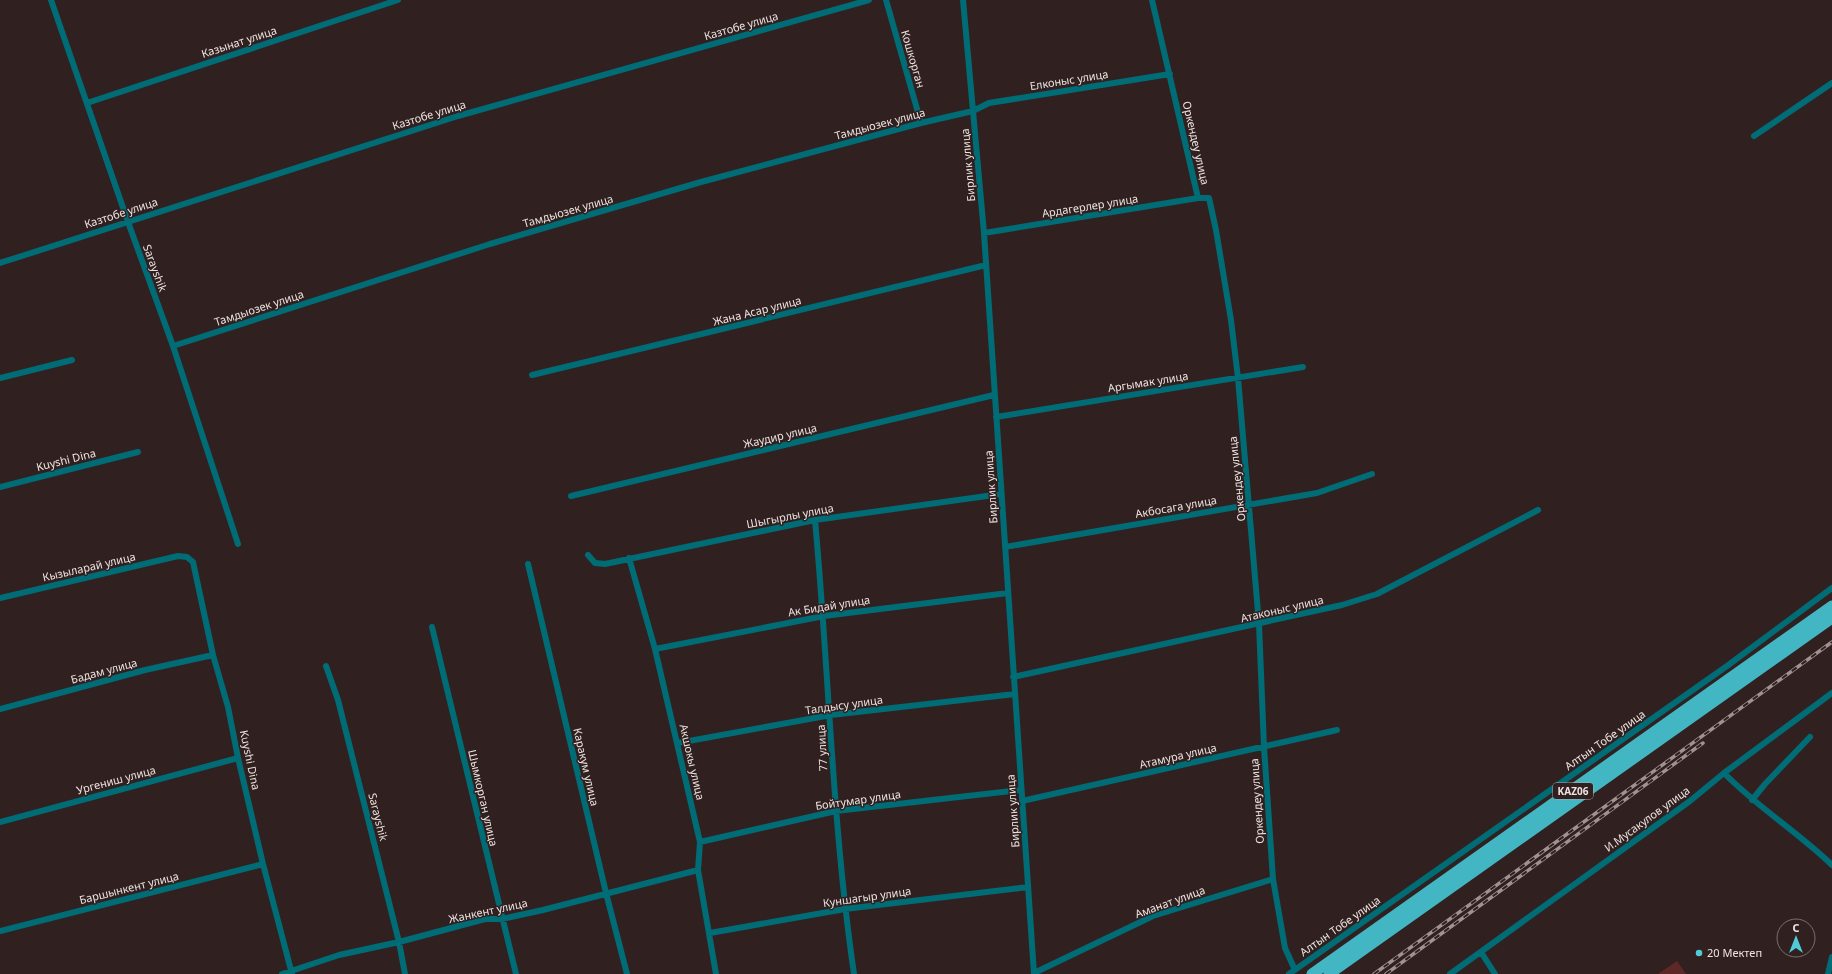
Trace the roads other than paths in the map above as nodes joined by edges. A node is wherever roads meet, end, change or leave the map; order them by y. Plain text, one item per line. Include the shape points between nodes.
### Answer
1 (50, 0) edge
2 (398, 0) edge
3 (869, 0) edge
4 (886, 0) edge
5 (963, 0) edge
6 (1152, 0) edge
7 (1170, 74) junction
8 (1832, 84) edge
9 (87, 103) junction
10 (973, 111) junction
11 (921, 123) junction
12 (1754, 136) dead end
13 (1198, 198) junction
14 (128, 222) junction
15 (984, 233) junction
16 (0, 263) edge
17 (986, 265) junction
18 (173, 346) junction
19 (72, 360) dead end
20 (1303, 367) dead end
21 (532, 375) dead end
22 (0, 378) edge
23 (1238, 378) junction
24 (994, 395) junction
25 (996, 417) junction
26 (138, 452) dead end
27 (1372, 474) dead end
28 (0, 487) edge
29 (1001, 494) junction
30 (571, 496) dead end
31 (1250, 505) junction
32 (1538, 510) dead end
33 (815, 520) junction
34 (238, 544) dead end
35 (1005, 547) junction
36 (588, 555) dead end
37 (182, 556) joint
38 (629, 558) junction
39 (528, 564) dead end
40 (1832, 588) edge
41 (1008, 593) junction
42 (0, 598) edge
43 (1832, 606) edge
44 (824, 616) junction
45 (1832, 618) edge
46 (1259, 624) junction
47 (432, 627) dead end
48 (655, 648) junction
49 (213, 655) junction
50 (326, 666) dead end
51 (1014, 677) junction
52 (1014, 694) junction
53 (1832, 694) edge
54 (0, 709) edge
55 (831, 715) junction
56 (1337, 730) dead end
57 (1810, 737) dead end
58 (678, 743) junction
59 (1264, 747) junction
60 (238, 758) junction
61 (1724, 773) junction
62 (1021, 790) junction
63 (1752, 800) junction
64 (1022, 801) junction
65 (836, 811) junction
66 (0, 822) edge
67 (700, 842) junction
68 (263, 864) junction
69 (1832, 865) edge
70 (698, 870) junction
71 (1273, 878) junction
72 (1028, 887) junction
73 (606, 893) junction
74 (845, 909) junction
75 (502, 919) junction
76 (0, 931) edge
77 (710, 933) junction
78 (398, 942) junction
79 (1481, 952) junction
80 (1832, 957) edge
81 (1295, 970) junction
82 (292, 973) edge
83 (282, 974) edge
84 (405, 974) edge
85 (516, 974) edge
86 (627, 974) edge
87 (716, 974) edge
88 (854, 974) edge
89 (1034, 974) edge
90 (1289, 974) edge
91 (1312, 974) edge
92 (1329, 974) edge
93 (1450, 974) edge
94 (1495, 974) edge
95 (1828, 974) edge

1 - 9 street, Sarayshik
2 - 9 street, Казынат улица
3 - 14 street, Казтобе улица via 458,116
4 - 11 street, Кошкорган
5 - 10 street, Бирлик улица
6 - 7 street, Оркендеу улица
7 - 10 street, Елконыс улица via 989,103
7 - 13 street, Оркендеу улица
8 - 12 street
9 - 14 street, Sarayshik
10 - 11 street, Тамдыозек улица
10 - 15 street, Бирлик улица
11 - 18 street, Тамдыозек улица via 701,182 505,240
13 - 15 street, Ардагерлер улица
13 - 23 street, Оркендеу улица via 1210,198
14 - 16 street, Казтобе улица
14 - 18 street, Sarayshik
15 - 17 street, Бирлик улица
17 - 21 street, Жана Асар улица
17 - 24 street, Бирлик улица
18 - 34 street, Sarayshik
19 - 22 street
20 - 23 street, Аргымак улица
23 - 25 street, Аргымак улица
23 - 31 street, Оркендеу улица
24 - 25 street, Бирлик улица
24 - 30 street, Жаудир улица
25 - 29 street, Бирлик улица
26 - 28 street, Kuyshi Dina
27 - 31 street, Акбосага улица via 1317,493
29 - 33 street, Шыгырлы улица
29 - 35 street, Бирлик улица
31 - 35 street, Акбосага улица
31 - 46 street, Оркендеу улица
32 - 46 street, Атаконыс улица via 1377,594 1342,605
33 - 38 street, Шыгырлы улица
33 - 44 street, 77 улица
35 - 41 street, Бирлик улица
36 - 38 street, Шыгырлы улица via 599,564
37 - 42 street, Кызыларай улица
37 - 49 street, Kuyshi Dina via 193,562
38 - 48 street, Акшокы улица
39 - 73 street, Каракум улица
40 - 81 street, Алтын Тобе улица via 1727,666
41 - 44 street, Ак Бидай улица
41 - 51 street, Бирлик улица
43 - 91 highway, KАZ06
44 - 48 street, Ак Бидай улица
44 - 55 street, 77 улица
45 - 92 highway, KАZ06
46 - 51 street, Атаконыс улица
46 - 59 street, Оркендеу улица
47 - 75 street, Шымкорган улица
48 - 58 street, Акшокы улица
49 - 54 street, Бадам улица via 145,670
49 - 60 street, Kuyshi Dina via 228,706
50 - 78 street, Sarayshik via 338,700
51 - 52 street, Бирлик улица
52 - 55 street, Талдысу улица
52 - 62 street, Бирлик улица
53 - 61 street, И.Мусакулов улица
55 - 58 street, Талдысу улица
55 - 65 street, 77 улица
56 - 59 street, Атамура улица
57 - 63 street
58 - 67 street, Акшокы улица
59 - 64 street, Атамура улица
59 - 71 street, Оркендеу улица
60 - 66 street, Ургениш улица
60 - 68 street, Kuyshi Dina
61 - 63 street
61 - 79 street, И.Мусакулов улица via 1690,801
62 - 64 street, Бирлик улица
62 - 65 street, Бойтумар улица
63 - 69 street
64 - 72 street, Бирлик улица
65 - 67 street, Бойтумар улица
65 - 74 street, 77 улица
67 - 70 street, Акшокы улица
68 - 76 street, Баршынкент улица
68 - 82 street, Kuyshi Dina
70 - 73 street, Жанкент улица
70 - 77 street, Акшокы улица
71 - 81 street, Оркендеу улица via 1285,948
71 - 89 street, Аманат улица via 1153,916
72 - 74 street, Куншагыр улица
72 - 89 street, Бирлик улица
73 - 75 street, Жанкент улица
73 - 86 street, Каракум улица
74 - 77 street, Куншагыр улица
74 - 88 street, 77 улица
75 - 78 street, Жанкент улица via 485,919
75 - 85 street, Шымкорган улица
77 - 87 street, Акшокы улица
78 - 82 street, Жанкент улица via 339,954
78 - 84 street, Sarayshik
79 - 93 street, И.Мусакулов улица
79 - 94 street
80 - 95 street
81 - 90 street, Алтын Тобе улица
82 - 83 street, Жанкент улица

